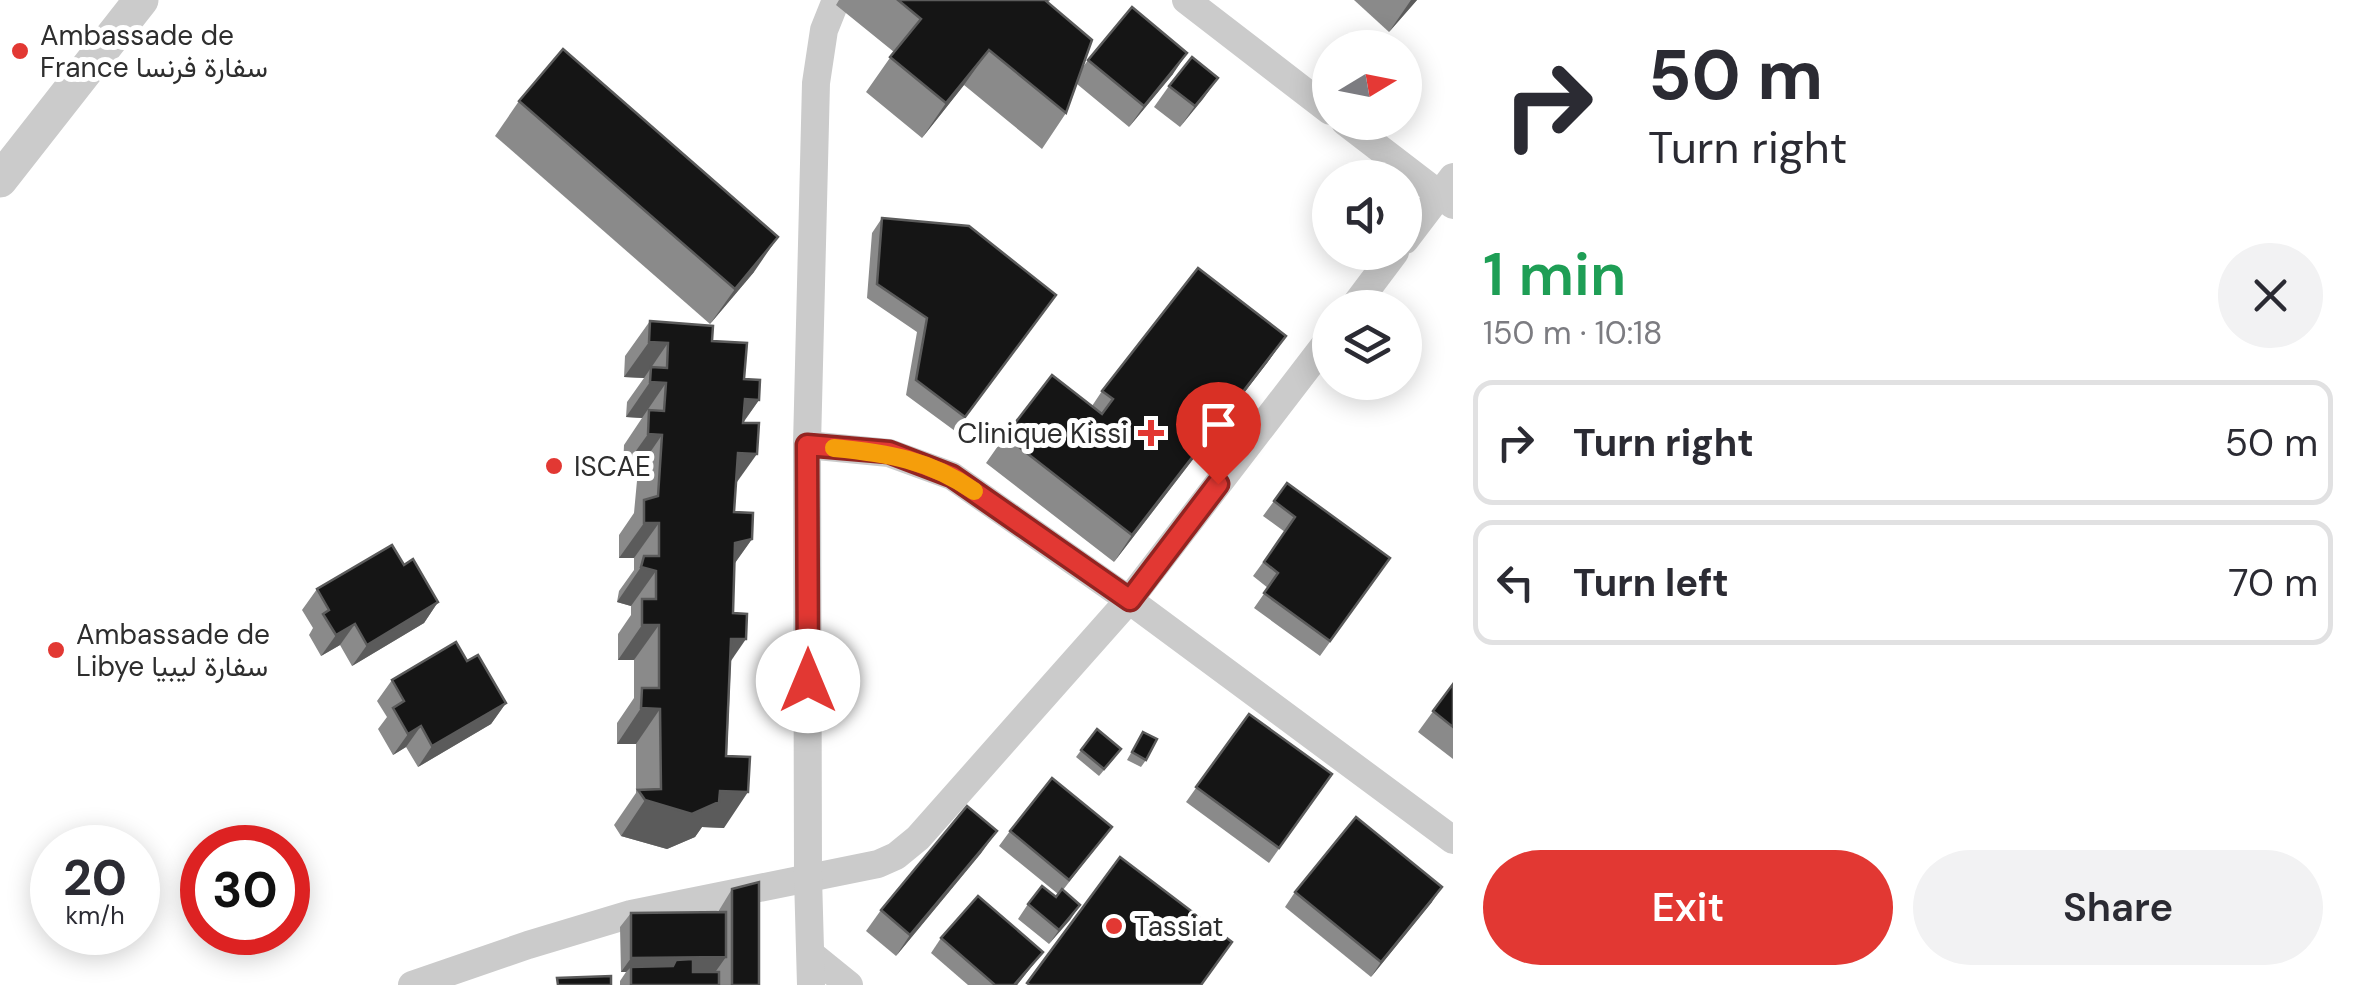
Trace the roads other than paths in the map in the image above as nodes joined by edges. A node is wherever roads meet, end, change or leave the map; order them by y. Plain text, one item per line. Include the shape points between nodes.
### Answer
1 (141, 0) edge
2 (836, 0) edge
3 (1186, 0) edge
4 (1312, 97) edge
5 (1372, 140) edge
6 (0, 180) edge
7 (1448, 192) edge
8 (1422, 221) edge
9 (1312, 362) edge
10 (807, 445) junction
11 (1130, 600) junction
12 (1453, 840) edge
13 (808, 877) junction
14 (812, 955) junction
15 (412, 985) edge
16 (811, 985) edge
17 (849, 985) edge

1 - 6 street
2 - 10 street via 816,84
3 - 4 street
5 - 7 street
7 - 8 street
9 - 11 street
10 - 11 street via 889,452 952,476
10 - 13 street
11 - 12 street
11 - 13 street via 918,838 878,864
13 - 14 street
13 - 15 street via 631,914
14 - 16 street
14 - 17 street

